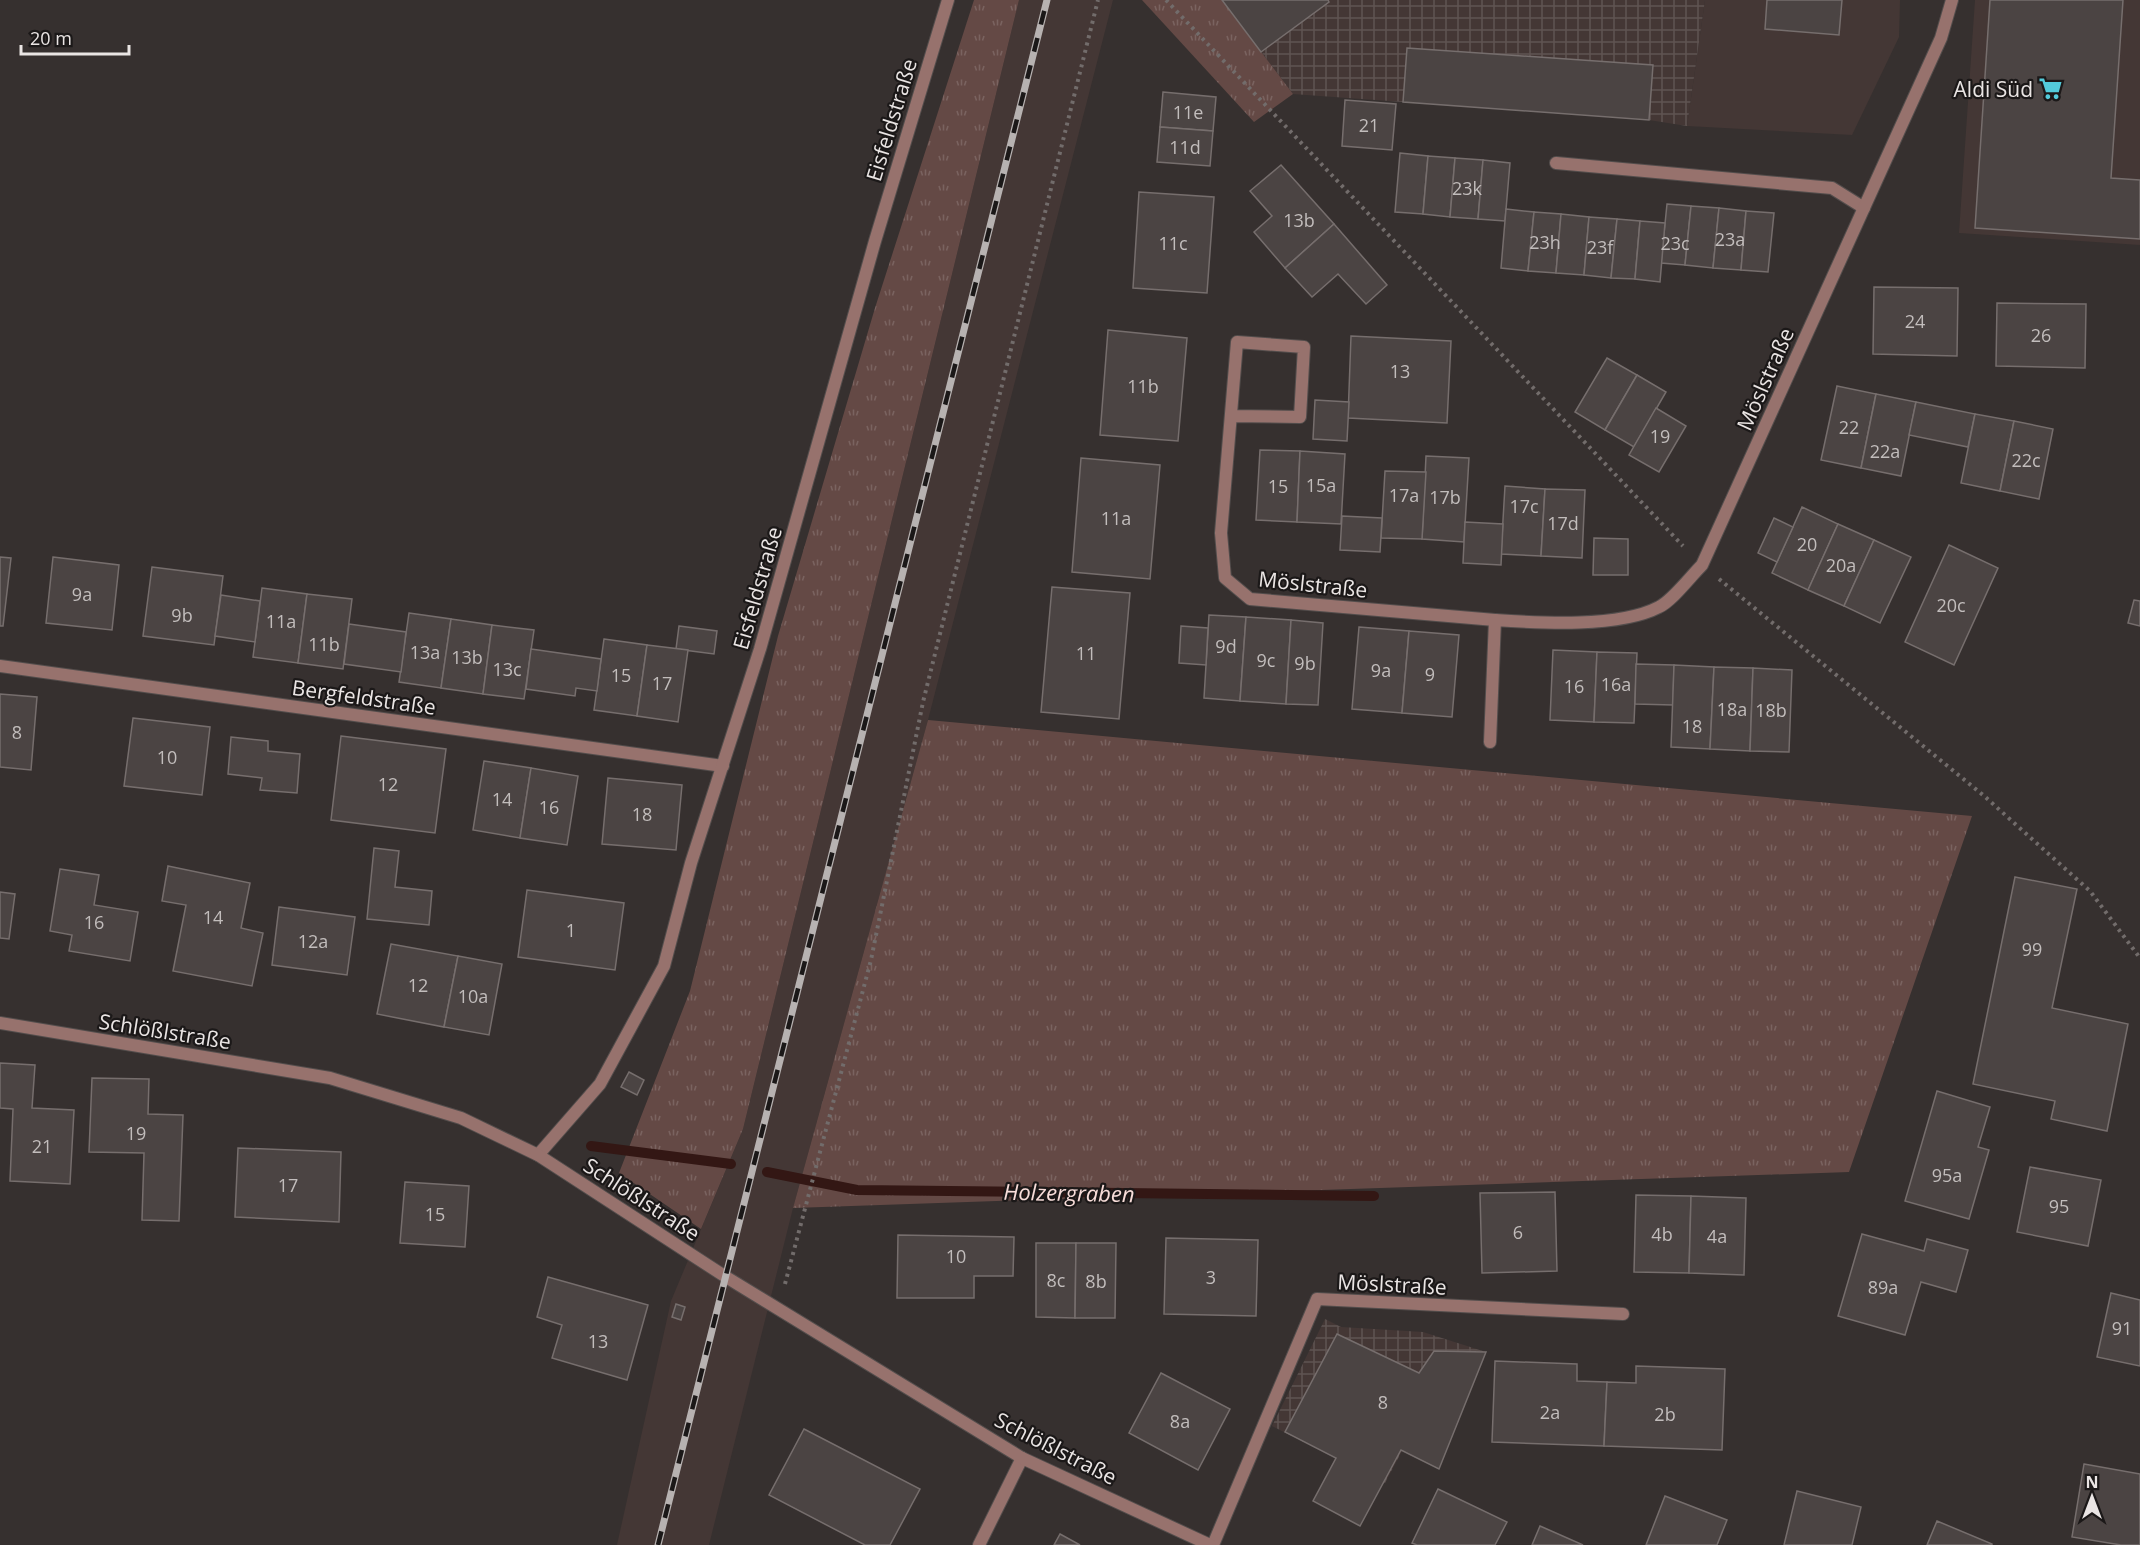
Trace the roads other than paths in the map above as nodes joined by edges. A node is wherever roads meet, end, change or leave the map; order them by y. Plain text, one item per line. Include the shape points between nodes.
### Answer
1 (948, 0) edge
2 (1952, 0) edge
3 (1556, 163) dead end
4 (1864, 208) junction
5 (1231, 416) junction
6 (1495, 620) junction
7 (0, 666) edge
8 (1490, 742) dead end
9 (723, 766) junction
10 (0, 1023) edge
11 (538, 1155) junction
12 (1623, 1314) dead end
13 (1022, 1458) junction
14 (978, 1545) edge
15 (1212, 1545) edge

1 - 9 street, Eisfeldstraße
2 - 4 street, Möslstraße via 1941,38
3 - 4 street via 1832,188
4 - 6 street, Möslstraße via 1702,565 1660,607 1621,618 1540,623
5 - 5 street, Möslstraße via 1237,342 1304,346 1300,417
5 - 6 street, Möslstraße via 1221,533 1225,578 1250,599
6 - 8 street
7 - 9 street, Bergfeldstraße
9 - 11 street, Eisfeldstraße via 664,966 600,1084
10 - 11 street, Schlößlstraße via 330,1078 461,1118
11 - 13 street, Schlößlstraße via 726,1277
12 - 15 street, Möslstraße via 1317,1299
13 - 14 street
13 - 15 street, Schlößlstraße

